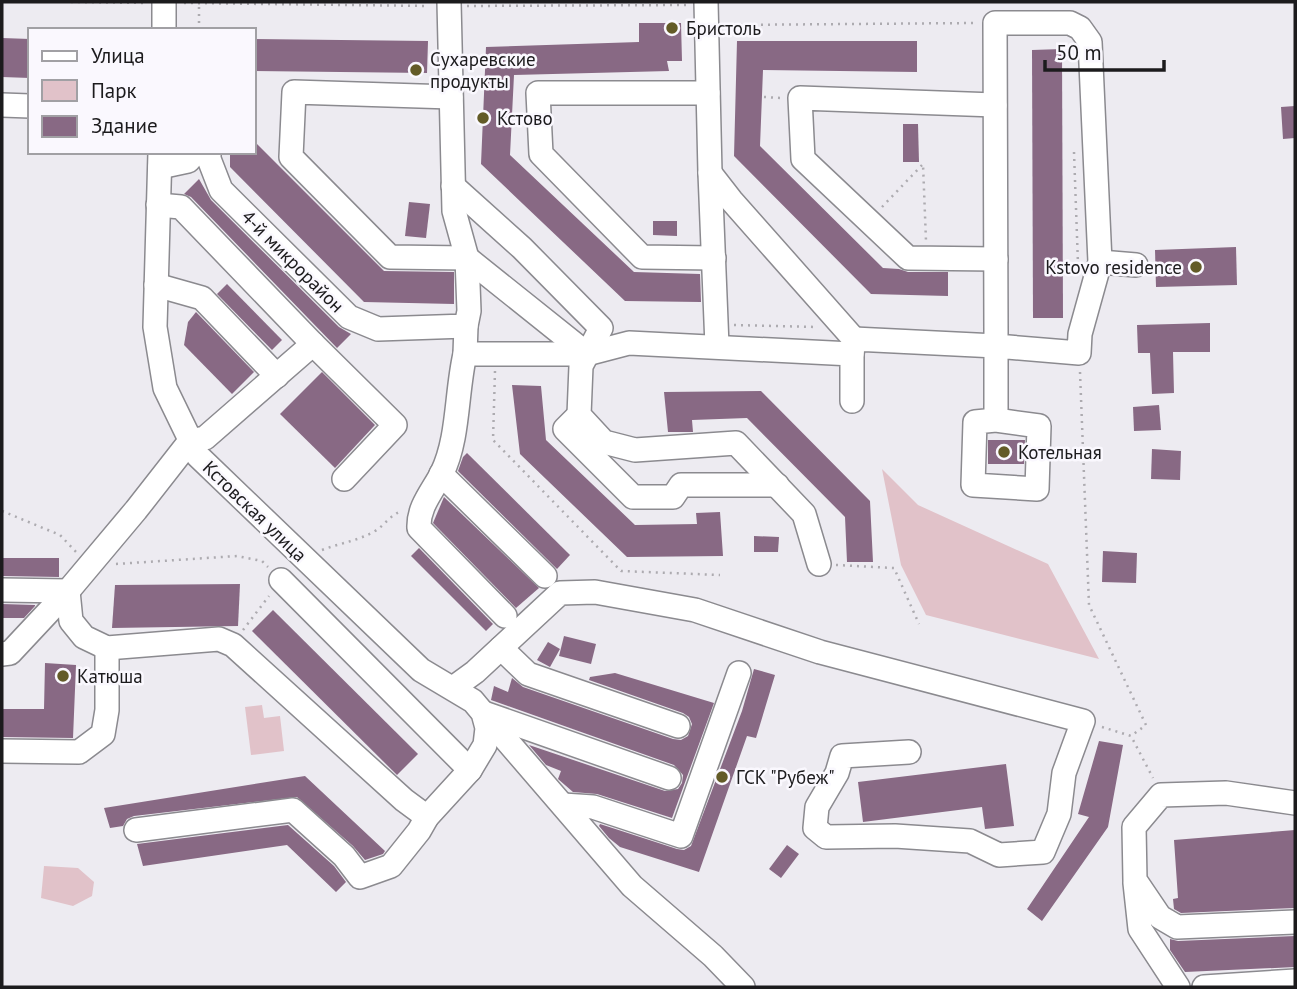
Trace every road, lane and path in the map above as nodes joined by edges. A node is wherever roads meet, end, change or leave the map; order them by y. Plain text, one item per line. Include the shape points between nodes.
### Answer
1 (71, 2) edge
2 (164, 2) edge
3 (199, 3) edge
4 (449, 4) edge
5 (706, 11) edge
6 (995, 23) junction
7 (163, 28) edge
8 (199, 28) edge
9 (708, 93) junction
10 (451, 97) junction
11 (2, 105) edge
12 (995, 105) junction
13 (28, 106) edge
14 (195, 154) edge
15 (209, 154) edge
16 (160, 160) edge
17 (710, 173) junction
18 (453, 186) junction
19 (159, 205) junction
20 (869, 221) junction
21 (467, 258) junction
22 (713, 258) junction
23 (927, 258) junction
24 (996, 259) junction
25 (1100, 262) junction
26 (1136, 265) dead end
27 (156, 285) junction
28 (466, 326) junction
29 (313, 344) junction
30 (717, 346) junction
31 (996, 346) junction
32 (853, 347) junction
33 (1079, 353) junction
34 (465, 354) junction
35 (495, 354) junction
36 (587, 354) junction
37 (277, 376) junction
38 (852, 401) dead end
39 (579, 415) junction
40 (996, 420) dead end
41 (190, 441) junction
42 (441, 474) junction
43 (344, 479) dead end
44 (777, 485) junction
45 (423, 507) junction
46 (2, 511) edge
47 (304, 558) junction
48 (818, 564) joint
49 (89, 566) junction
50 (720, 575) dead end
51 (545, 576) dead end
52 (281, 580) junction
53 (2, 590) edge
54 (68, 591) junction
55 (505, 616) dead end
56 (919, 624) dead end
57 (233, 645) junction
58 (107, 648) junction
59 (501, 648) junction
60 (5, 657) edge
61 (739, 673) dead end
62 (453, 688) junction
63 (483, 713) junction
64 (1083, 721) junction
65 (678, 726) dead end
66 (1131, 736) junction
67 (2, 751) edge
68 (909, 751) dead end
69 (470, 770) junction
70 (669, 778) dead end
71 (1161, 795) junction
72 (1295, 803) edge
73 (563, 805) junction
74 (427, 817) junction
75 (136, 830) dead end
76 (1135, 880) junction
77 (1295, 922) edge
78 (1295, 981) edge
79 (743, 987) edge
80 (1178, 987) edge
81 (1204, 987) edge

1 - 2 path
2 - 3 path
2 - 7 street
3 - 4 path
3 - 8 path
4 - 5 path
4 - 10 street
5 - 6 path
5 - 9 street
6 - 12 street
6 - 25 street via 1070,23 1090,42
9 - 17 street
9 - 22 street via 538,93 541,154 642,257
10 - 18 street
10 - 21 street via 294,92 291,158 390,257
11 - 13 street
12 - 20 street via 800,98 803,159
12 - 24 street
14 - 16 street via 188,161
15 - 28 street, 4-й микрорайон via 221,190 349,317 378,329
16 - 19 street, Кстовская улица
17 - 22 street
17 - 32 street
18 - 21 street via 454,211
18 - 36 street via 601,328
19 - 27 street, Кстовская улица
19 - 29 street via 181,207
20 - 23 street via 908,258
20 - 23 path via 923,164
21 - 28 street via 470,311
21 - 36 street
22 - 30 street
23 - 24 street
24 - 31 street
25 - 26 street
25 - 33 street
27 - 37 street via 202,298
27 - 41 street, Кстовская улица via 155,327 165,388
28 - 34 street
29 - 37 street
29 - 43 street via 395,425
30 - 32 street
30 - 36 street via 629,343
31 - 32 street
31 - 33 street
31 - 40 street
32 - 38 street
33 - 66 path via 1089,605 1146,725
34 - 35 street
34 - 42 street via 452,450
35 - 36 street
35 - 50 path via 493,440 621,571
36 - 39 street via 581,366
37 - 41 street via 205,438
39 - 44 street via 604,442 635,450 736,443
39 - 44 street via 565,429 632,498 673,497 681,485
41 - 47 street, Кстовская улица via 198,456
41 - 49 street
42 - 45 street
42 - 51 street
44 - 48 street via 804,514
45 - 47 path via 397,512 378,530
45 - 55 street via 419,528
46 - 49 path via 60,535
47 - 62 street, Кстовская улица via 421,670
48 - 56 path via 894,568
49 - 52 path via 237,556 262,561
49 - 54 street
52 - 57 path
52 - 69 street
53 - 54 street
54 - 58 street via 71,621 84,637
54 - 60 street
57 - 58 street via 219,639
57 - 74 street
58 - 67 street via 103,734 79,752
59 - 62 street
59 - 64 street via 560,593 595,592 695,610 820,652
59 - 65 street via 528,674
61 - 73 street via 681,836 593,807
62 - 63 street, Кстовская улица
63 - 69 street via 485,745
63 - 70 street
63 - 73 street
64 - 66 path
64 - 68 street via 1064,773 1059,814 1043,852 999,855 970,841 826,837 815,828 817,807 842,757
66 - 71 path
69 - 74 street
71 - 72 street via 1226,793
71 - 76 street via 1134,827
73 - 79 street via 632,886
74 - 75 street via 391,866 360,877 344,856 293,810
76 - 77 street via 1160,917 1177,927
76 - 80 street via 1140,929
78 - 81 street

